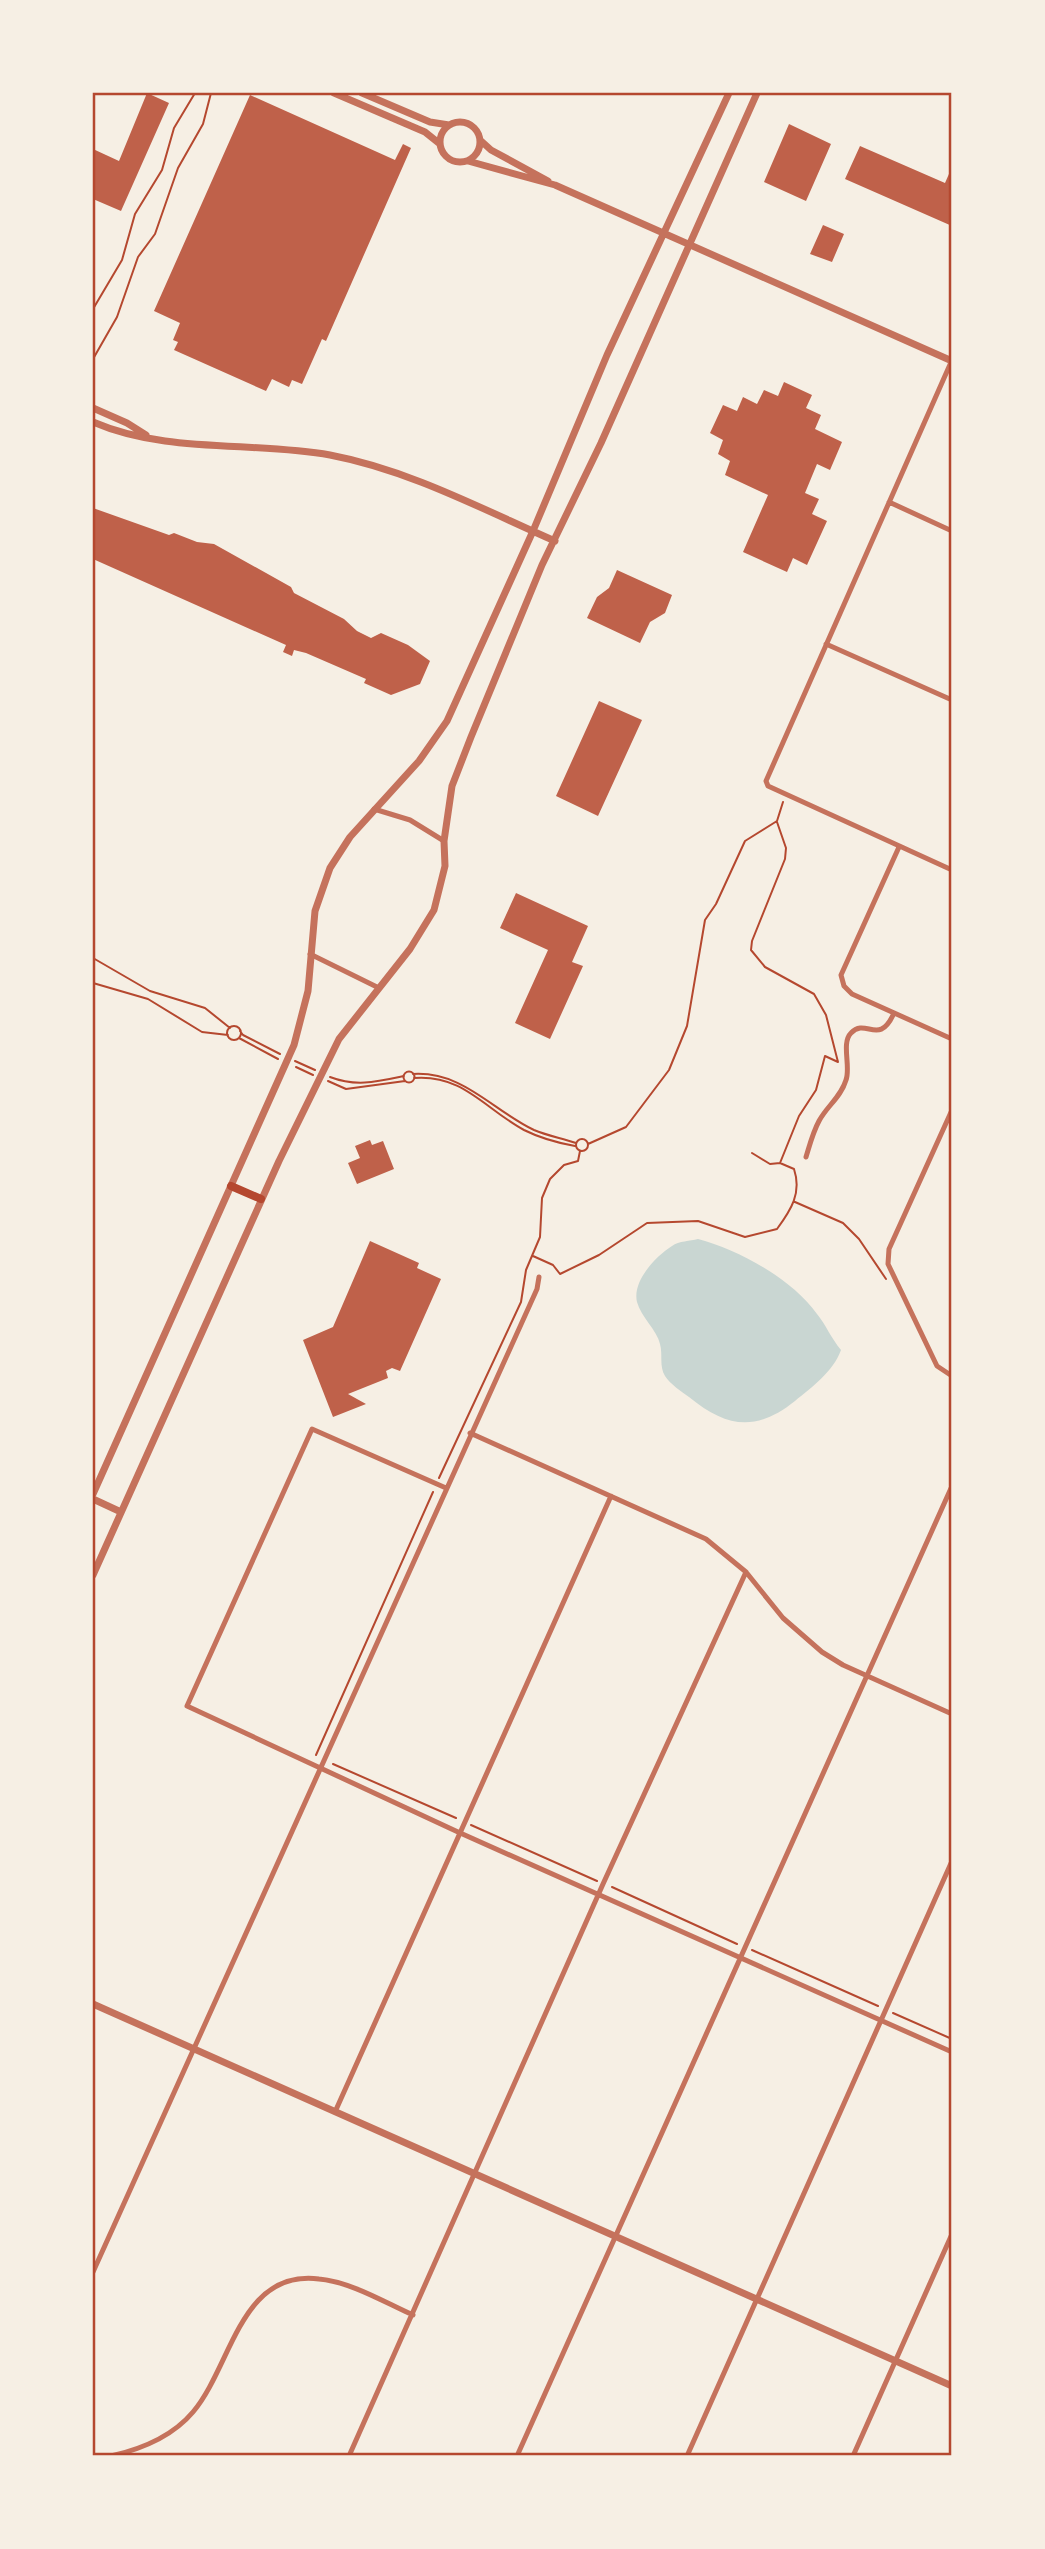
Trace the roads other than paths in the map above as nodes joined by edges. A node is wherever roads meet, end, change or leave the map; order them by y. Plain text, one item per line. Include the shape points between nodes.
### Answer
1 (334, 93) edge
2 (362, 93) edge
3 (729, 93) edge
4 (757, 93) edge
5 (450, 125) junction
6 (480, 140) junction
7 (440, 144) junction
8 (468, 161) junction
9 (555, 185) junction
10 (666, 234) junction
11 (690, 244) junction
12 (952, 361) edge
13 (93, 408) edge
14 (93, 422) edge
15 (147, 436) junction
16 (889, 502) junction
17 (533, 531) junction
18 (952, 531) edge
19 (555, 541) junction
20 (826, 644) junction
21 (952, 700) edge
22 (374, 809) junction
23 (444, 841) junction
24 (899, 847) junction
25 (952, 870) edge
26 (310, 954) junction
27 (379, 988) junction
28 (894, 1013) junction
29 (952, 1039) edge
30 (952, 1110) edge
31 (806, 1157) dead end
32 (231, 1186) junction
33 (261, 1199) junction
34 (539, 1277) dead end
35 (952, 1376) edge
36 (470, 1433) junction
37 (952, 1486) edge
38 (446, 1488) junction
39 (93, 1494) edge
40 (611, 1496) junction
41 (93, 1499) edge
42 (121, 1511) junction
43 (746, 1572) junction
44 (93, 1575) edge
45 (867, 1676) junction
46 (952, 1714) edge
47 (320, 1769) junction
48 (458, 1832) junction
49 (952, 1861) edge
50 (598, 1894) junction
51 (740, 1958) junction
52 (93, 2004) edge
53 (880, 2020) junction
54 (193, 2049) junction
55 (952, 2052) edge
56 (335, 2112) junction
57 (475, 2175) junction
58 (952, 2234) edge
59 (615, 2237) junction
60 (93, 2272) edge
61 (757, 2300) junction
62 (413, 2315) junction
63 (895, 2362) junction
64 (952, 2386) edge
65 (111, 2456) edge
66 (351, 2456) edge
67 (517, 2456) edge
68 (687, 2456) edge
69 (853, 2456) edge

1 - 7 street via 425,132
2 - 5 street
3 - 10 street
4 - 11 street
5 - 6 street via 472,126
5 - 7 street
6 - 8 street via 478,152
6 - 9 street
7 - 8 street via 449,159
8 - 9 street
9 - 10 street
10 - 11 street
10 - 17 street via 607,355
11 - 12 street
11 - 19 street
12 - 16 street
13 - 15 street
14 - 15 street via 125,434
15 - 17 street via 362,462
16 - 18 street
16 - 20 street
17 - 19 street
17 - 22 street via 447,721 419,761
19 - 23 street via 452,786
20 - 21 street
20 - 24 street via 766,781 768,786
22 - 23 street via 410,820
22 - 26 street via 330,868 315,911
23 - 27 street via 445,866 434,909
24 - 25 street
24 - 28 street via 841,975 852,994
26 - 27 street
26 - 32 street via 308,991 295,1045
27 - 33 street via 328,1061
28 - 29 street
28 - 31 street via 880,1031 850,1033 847,1080 820,1119
30 - 35 street via 889,1249 888,1264 937,1366
32 - 33 main road
32 - 39 street
33 - 42 street
34 - 36 street
36 - 38 street
36 - 40 street
37 - 45 street
38 - 47 street
38 - 47 street via 312,1429 187,1706
40 - 43 street via 706,1539
40 - 48 street
41 - 42 street
42 - 44 street
43 - 45 street via 802,1636 832,1659
43 - 50 street
45 - 46 street
45 - 51 street
47 - 48 street
47 - 54 street
48 - 50 street
48 - 56 street
49 - 53 street
50 - 51 street
50 - 57 street
51 - 53 street
51 - 59 street
52 - 54 street
53 - 55 street
53 - 61 street
54 - 56 street
54 - 60 street
56 - 57 street
57 - 59 street
57 - 62 street
58 - 63 street
59 - 61 street
59 - 67 street
61 - 63 street
61 - 68 street
62 - 65 street via 337,2282 300,2279 281,2284 251,2306 206,2395 192,2413 157,2441
62 - 66 street
63 - 64 street
63 - 69 street

